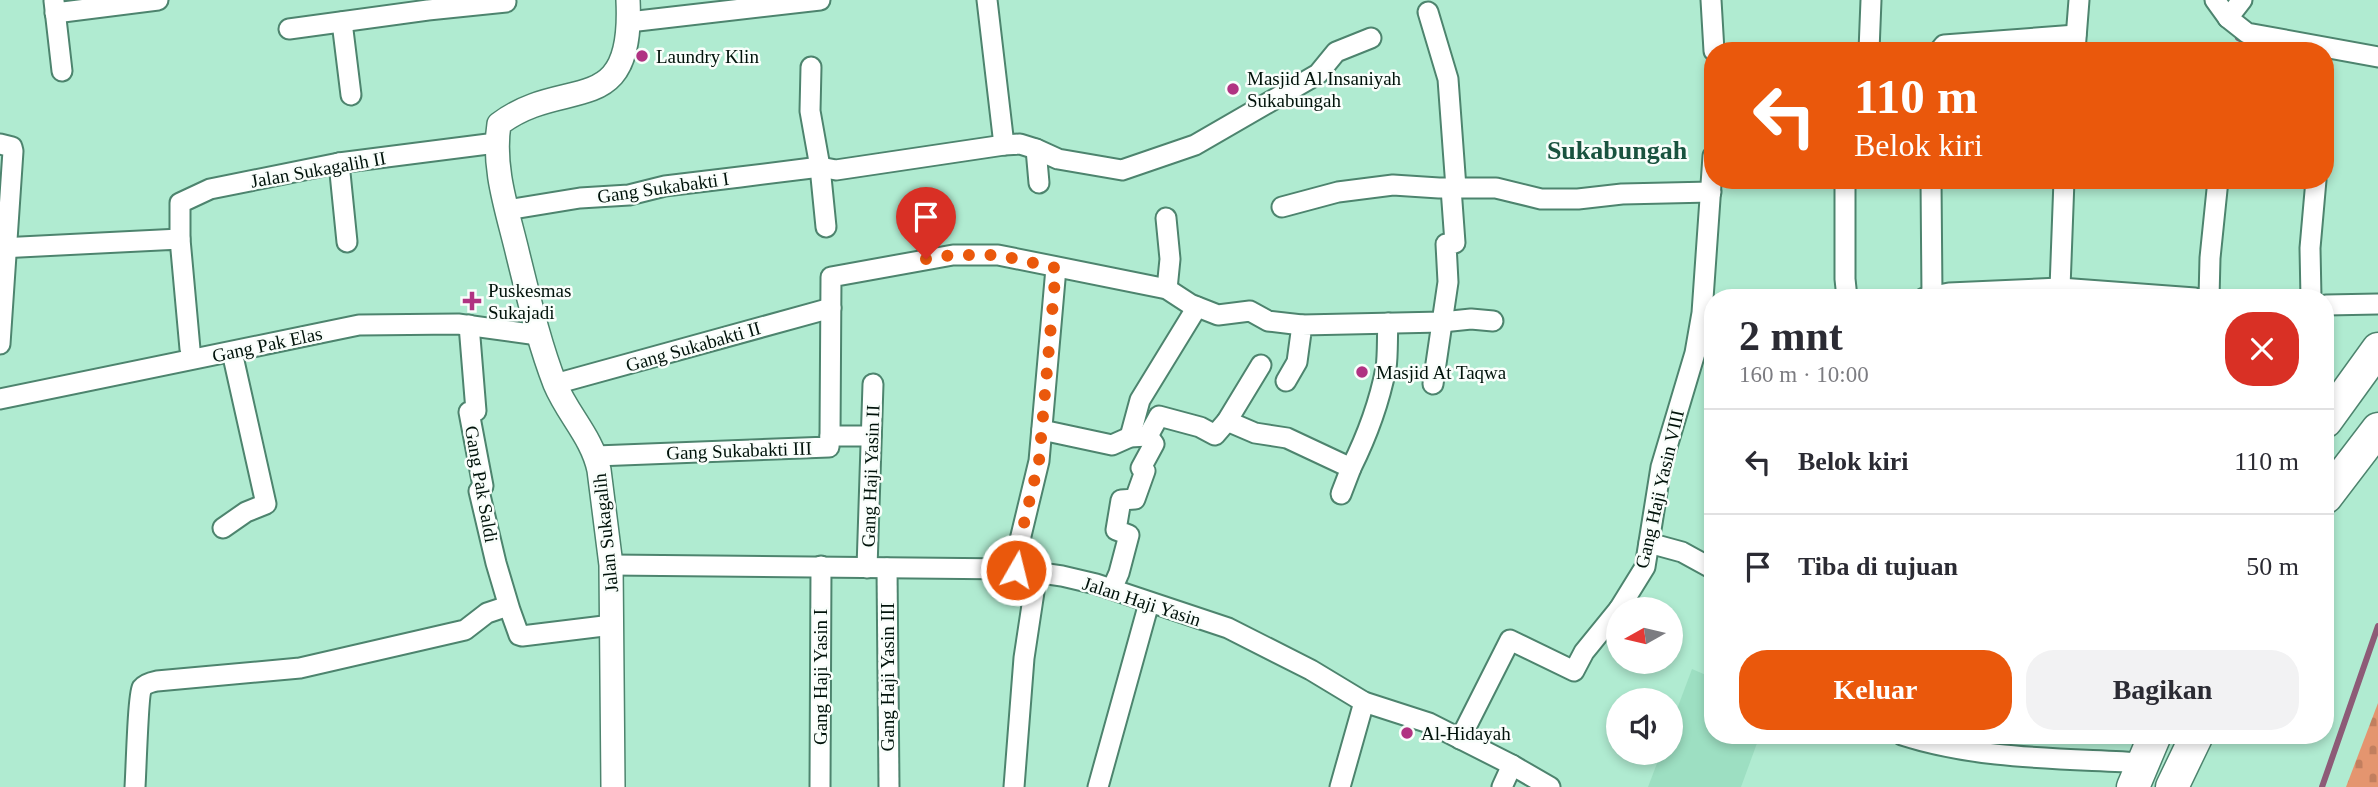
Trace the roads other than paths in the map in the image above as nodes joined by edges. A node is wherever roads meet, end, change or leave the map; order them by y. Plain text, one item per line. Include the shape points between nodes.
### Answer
1 (159, 0) edge
2 (820, 0) edge
3 (987, 0) edge
4 (1712, 0) edge
5 (1871, 0) edge
6 (2079, 0) edge
7 (2215, 0) edge
8 (2242, 0) edge
9 (506, 2) dead end
10 (428, 5) edge
11 (54, 7) edge
12 (628, 11) edge
13 (1428, 12) dead end
14 (2228, 18) junction
15 (342, 22) junction
16 (289, 29) dead end
17 (1371, 38) dead end
18 (2246, 41) edge
19 (1714, 42) edge
20 (1869, 42) edge
21 (2076, 42) edge
22 (2334, 52) edge
23 (2378, 57) edge
24 (811, 67) dead end
25 (62, 71) dead end
26 (351, 95) dead end
27 (496, 143) junction
28 (0, 144) edge
29 (1004, 145) junction
30 (1036, 149) junction
31 (339, 163) junction
32 (820, 167) junction
33 (1039, 183) dead end
34 (1454, 188) junction
35 (1712, 189) edge
36 (1846, 189) edge
37 (1931, 189) edge
38 (2064, 189) edge
39 (2217, 189) edge
40 (2315, 189) edge
41 (1712, 192) junction
42 (1282, 207) dead end
43 (507, 210) junction
44 (1166, 218) dead end
45 (826, 227) dead end
46 (180, 239) junction
47 (347, 243) dead end
48 (4, 248) edge
49 (1056, 268) junction
50 (2060, 288) junction
51 (1167, 289) junction
52 (1709, 289) edge
53 (1846, 289) edge
54 (1928, 289) edge
55 (2049, 289) edge
56 (2074, 289) edge
57 (2209, 289) edge
58 (2311, 289) edge
59 (2334, 304) edge
60 (2378, 304) edge
61 (1197, 307) junction
62 (831, 308) junction
63 (1442, 321) junction
64 (1493, 321) dead end
65 (1388, 323) junction
66 (468, 325) junction
67 (1302, 325) junction
68 (538, 335) junction
69 (0, 344) edge
70 (190, 349) dead end
71 (2378, 349) edge
72 (232, 352) junction
73 (1704, 356) edge
74 (1261, 365) dead end
75 (1286, 381) dead end
76 (555, 384) junction
77 (873, 384) dead end
78 (1433, 384) dead end
79 (0, 399) edge
80 (2334, 410) edge
81 (1227, 421) junction
82 (2378, 429) edge
83 (1042, 430) junction
84 (830, 436) junction
85 (871, 436) junction
86 (1139, 436) junction
87 (596, 456) junction
88 (1351, 468) junction
89 (2334, 487) edge
90 (1341, 494) dead end
91 (223, 528) dead end
92 (1649, 543) junction
93 (1704, 564) edge
94 (611, 565) junction
95 (821, 566) junction
96 (877, 568) junction
97 (1013, 569) junction
98 (1037, 572) junction
99 (1112, 589) junction
100 (1626, 597) edge
101 (1149, 603) junction
102 (508, 606) junction
103 (612, 625) junction
104 (1606, 625) edge
105 (1364, 702) junction
106 (1460, 739) junction
107 (1932, 744) edge
108 (2193, 744) edge
109 (2144, 762) edge
110 (1512, 765) junction
111 (135, 787) edge
112 (613, 787) edge
113 (820, 787) edge
114 (889, 787) edge
115 (1014, 787) edge
116 (1098, 787) edge
117 (1339, 787) edge
118 (1502, 787) edge
119 (1550, 787) edge
120 (2172, 787) edge

1 - 11 street
2 - 12 street
3 - 29 street
4 - 19 street
5 - 20 street
6 - 21 street
7 - 14 street
8 - 14 street
9 - 10 street
10 - 15 street
11 - 25 street
12 - 27 street via 625,52 610,78 587,91 513,113 499,124
13 - 34 street via 1448,79
14 - 18 street
15 - 16 street
15 - 26 street
17 - 30 street, Gang Sukabakti I via 1336,52 1318,74 1195,145 1122,170 1058,159
22 - 23 street
24 - 32 street via 810,111
27 - 31 street, Jalan Sukagalih II
27 - 43 street, Jalan Sukagalih
28 - 48 street via 13,151
29 - 30 street, Gang Sukabakti I
29 - 32 street, Gang Sukabakti I via 836,170
30 - 33 street
31 - 46 street, Jalan Sukagalih II via 209,189 186,199 180,204
31 - 47 street
32 - 43 street, Gang Sukabakti I
32 - 45 street
34 - 41 street via 1496,188 1541,199
34 - 42 street via 1394,185 1338,192
34 - 63 street via 1455,243 1446,244 1448,282
35 - 41 street, Gang Haji Yasin VIII
36 - 53 street
37 - 54 street
38 - 50 street
39 - 57 street
40 - 58 street
41 - 52 street, Gang Haji Yasin VIII
43 - 68 street, Jalan Sukagalih
44 - 51 street
46 - 48 street
46 - 70 street
48 - 69 street
49 - 51 street
49 - 62 street via 998,255 953,255 900,263 831,277
49 - 83 street
50 - 55 street
50 - 56 street
51 - 61 street
59 - 60 street
61 - 67 street via 1218,315 1250,311 1268,321
61 - 86 street via 1140,400
62 - 76 street, Gang Sukabakti II
62 - 84 street
63 - 64 street
63 - 65 street
63 - 78 street
65 - 67 street
65 - 88 street via 1386,366 1370,430
66 - 68 street, Gang Pak Elas
66 - 72 street, Gang Pak Elas via 359,325
66 - 102 street, Gang Pak Saldi via 476,411 469,413 483,486 479,491
67 - 75 street via 1297,362
68 - 76 street, Jalan Sukagalih
71 - 80 highway
72 - 79 street, Gang Pak Elas
72 - 91 street via 266,504
73 - 92 street, Gang Haji Yasin VIII via 1661,467
74 - 81 street
76 - 87 street, Jalan Sukagalih
77 - 85 street, Gang Haji Yasin II
81 - 86 street via 1215,435 1159,416
81 - 88 street via 1255,433 1287,438
82 - 89 highway
83 - 86 street via 1112,445
83 - 97 street
84 - 85 street, Gang Sukabakti III
84 - 87 street, Gang Sukabakti III via 830,447
85 - 96 street, Gang Haji Yasin II
86 - 99 street via 1154,444 1141,468 1145,471 1135,499 1121,500 1115,530 1129,535
87 - 94 street, Jalan Sukagalih
88 - 90 street
92 - 93 street
92 - 100 street, Gang Haji Yasin VIII via 1645,567
94 - 95 street, Jalan Haji Yasin
94 - 103 street, Jalan Sukagalih
95 - 96 street, Jalan Haji Yasin
95 - 113 street, Gang Haji Yasin I
96 - 97 street, Jalan Haji Yasin
96 - 114 street, Gang Haji Yasin III
97 - 98 street, Jalan Haji Yasin
98 - 99 street, Jalan Haji Yasin
98 - 115 street via 1024,658
99 - 101 street, Jalan Haji Yasin
101 - 105 street, Jalan Haji Yasin via 1228,628
101 - 116 street
102 - 103 street, Gang Pak Saldi via 522,636
102 - 111 street via 487,613 465,630 300,668 145,685 139,705
103 - 112 street, Jalan Sukagalih
104 - 106 street, Gang Haji Yasin VIII via 1574,671 1510,640
105 - 106 street, Jalan Haji Yasin via 1429,723
105 - 117 street
106 - 110 street, Jalan Haji Yasin
107 - 109 street via 1970,752
108 - 120 highway
110 - 118 street
110 - 119 street, Jalan Haji Yasin

